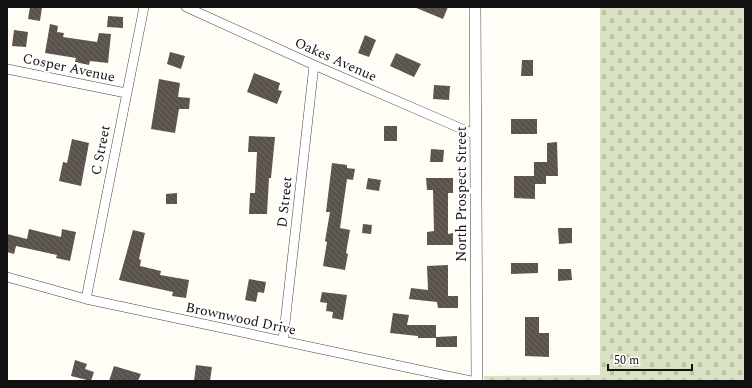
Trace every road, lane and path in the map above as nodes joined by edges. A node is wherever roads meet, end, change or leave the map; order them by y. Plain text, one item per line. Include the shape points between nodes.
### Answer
1 (144, 7) edge
2 (186, 7) edge
3 (475, 7) edge
4 (314, 65) junction
5 (7, 68) edge
6 (126, 93) junction
7 (476, 135) junction
8 (7, 277) edge
9 (86, 299) junction
10 (283, 342) junction
11 (471, 381) edge
12 (477, 381) edge

1 - 6 street, C Street
2 - 4 street, Oakes Avenue
3 - 7 street, North Prospect Street
4 - 7 street, Oakes Avenue
4 - 10 street, D Street
5 - 6 street, Cosper Avenue
6 - 9 street, C Street
7 - 12 street, North Prospect Street
8 - 9 street, Brownwood Drive
9 - 10 street, Brownwood Drive
10 - 11 street, Brownwood Drive

